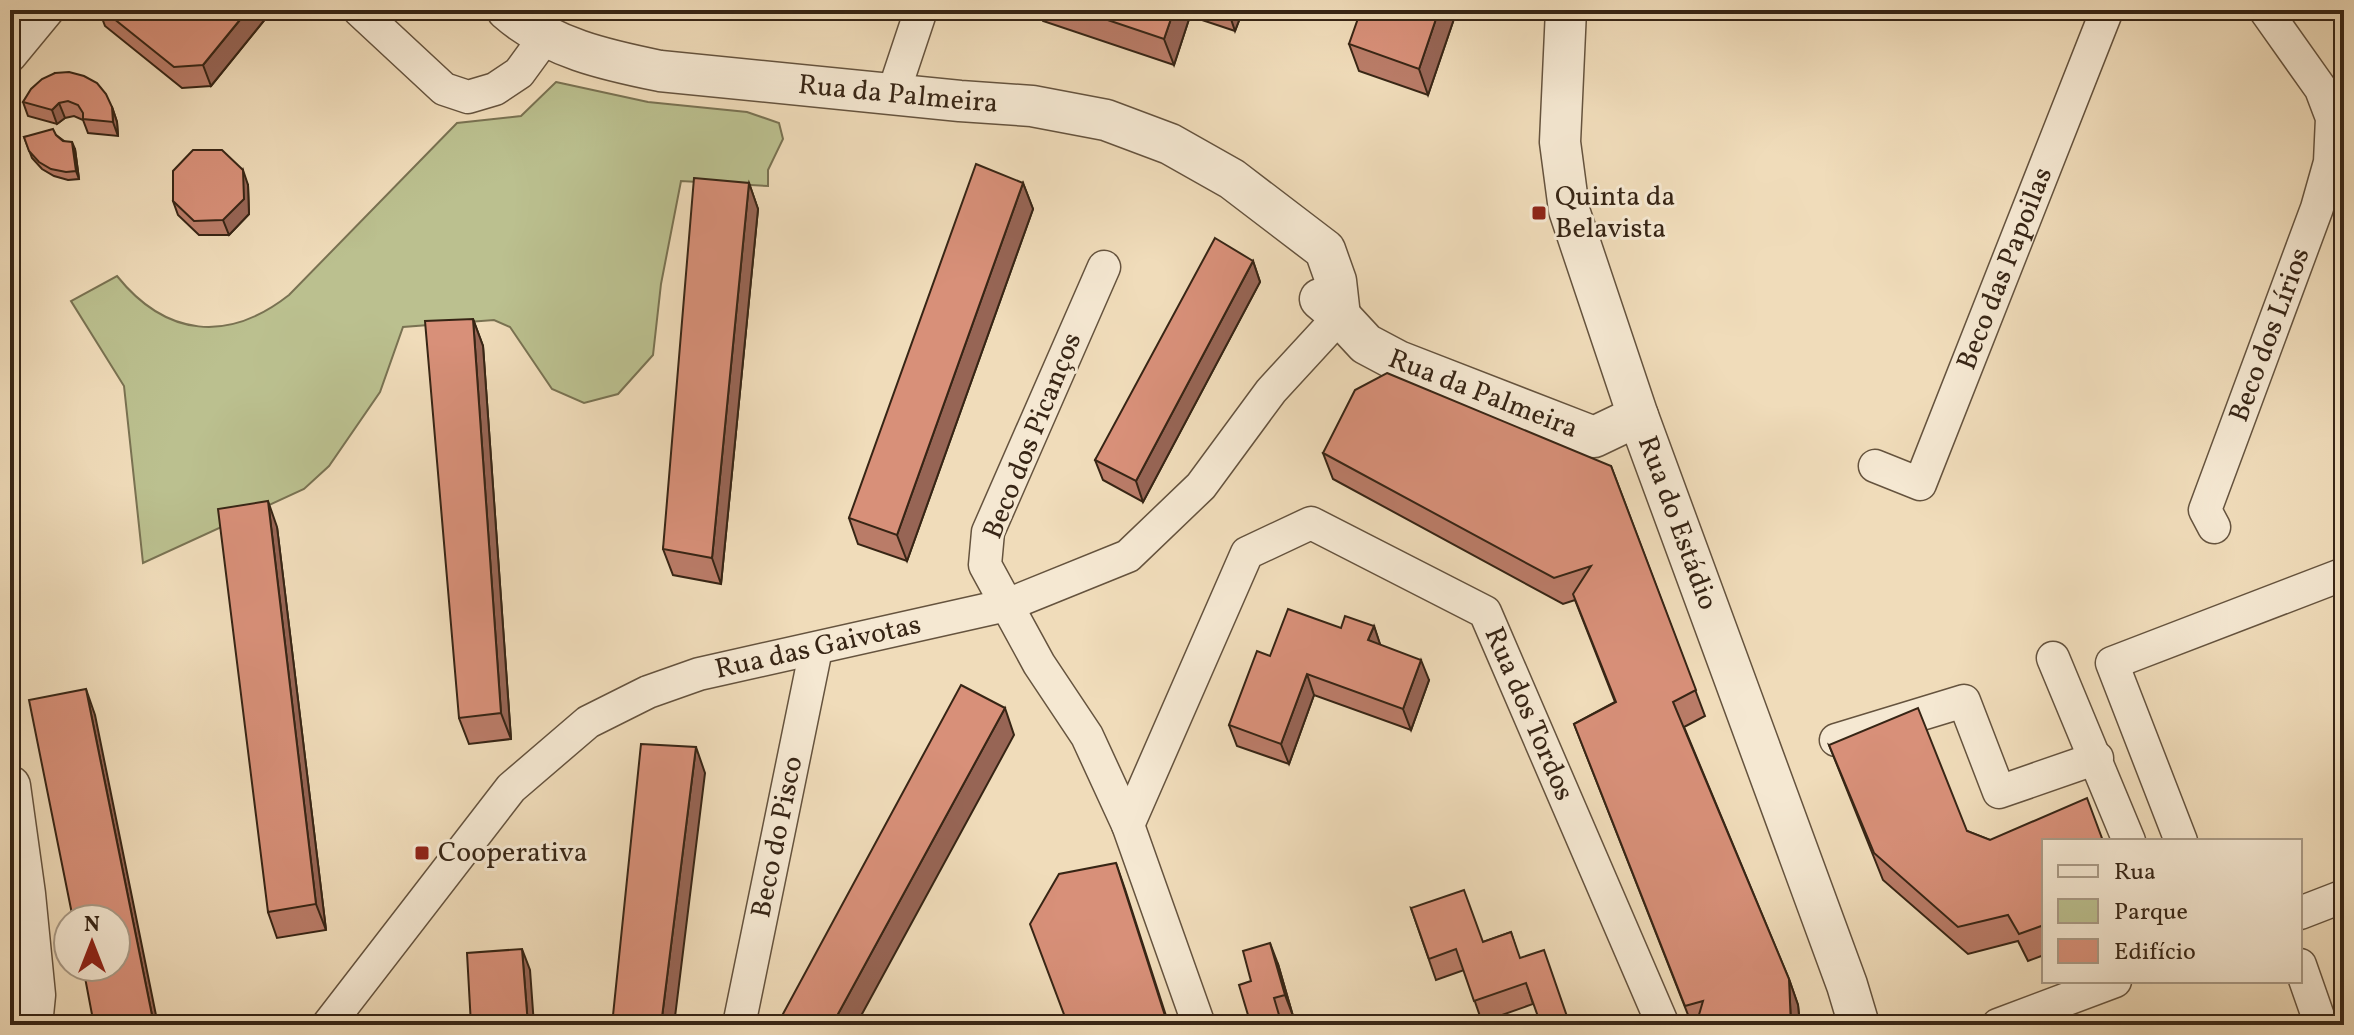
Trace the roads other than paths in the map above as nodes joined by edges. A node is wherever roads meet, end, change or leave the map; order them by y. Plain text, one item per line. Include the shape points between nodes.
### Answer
1 (48, 10) edge
2 (359, 10) edge
3 (507, 10) edge
4 (921, 10) edge
5 (1566, 10) edge
6 (2107, 10) edge
7 (2267, 11) edge
8 (546, 36) junction
9 (10, 56) edge
10 (893, 94) junction
11 (1104, 267) dead end
12 (1340, 316) junction
13 (1638, 416) junction
14 (1875, 466) dead end
15 (2214, 527) dead end
16 (2344, 574) edge
17 (1007, 605) junction
18 (816, 649) junction
19 (2053, 658) dead end
20 (1836, 740) edge
21 (2097, 758) junction
22 (10, 786) edge
23 (1128, 825) junction
24 (2128, 839) edge
25 (2180, 839) edge
26 (2344, 896) edge
27 (2302, 912) edge
28 (2302, 971) edge
29 (2110, 983) edge
30 (32, 1025) edge
31 (328, 1025) edge
32 (739, 1025) edge
33 (1199, 1025) edge
34 (1663, 1025) edge
35 (1859, 1025) edge
36 (1998, 1025) edge
37 (2321, 1025) edge

1 - 9 street
2 - 8 street via 444,89 468,97 495,89 519,73
3 - 8 street, Rua da Palmeira
4 - 10 street
5 - 13 street, Rua do Estádio via 1560,142 1569,210
6 - 14 street, Beco das Papoilas via 1920,484
7 - 15 street, Beco dos Lírios via 2321,89 2332,118 2330,162 2205,510
8 - 10 street, Rua da Palmeira via 611,61 660,71
10 - 12 street, Rua da Palmeira via 1032,106 1106,120 1170,144 1232,179 1277,213 1312,292
11 - 17 street, Beco dos Picanços via 988,532 985,565
12 - 13 street, Rua da Palmeira via 1366,344 1398,361 1594,437
12 - 17 street, Rua das Gaivotas via 1271,391 1201,486 1128,556
13 - 35 street, Rua do Estádio
16 - 25 street via 2112,663
17 - 18 street, Rua das Gaivotas
17 - 23 street via 1087,736
18 - 31 street, Rua das Gaivotas via 699,674 588,722 511,788
18 - 32 street, Beco do Pisco
19 - 21 street
20 - 21 street via 1964,701 1999,792
21 - 24 street
22 - 30 street via 35,995
23 - 33 street
23 - 34 street, Rua dos Tordos via 1247,553 1311,523 1485,612
26 - 27 street
28 - 37 street
29 - 36 street

